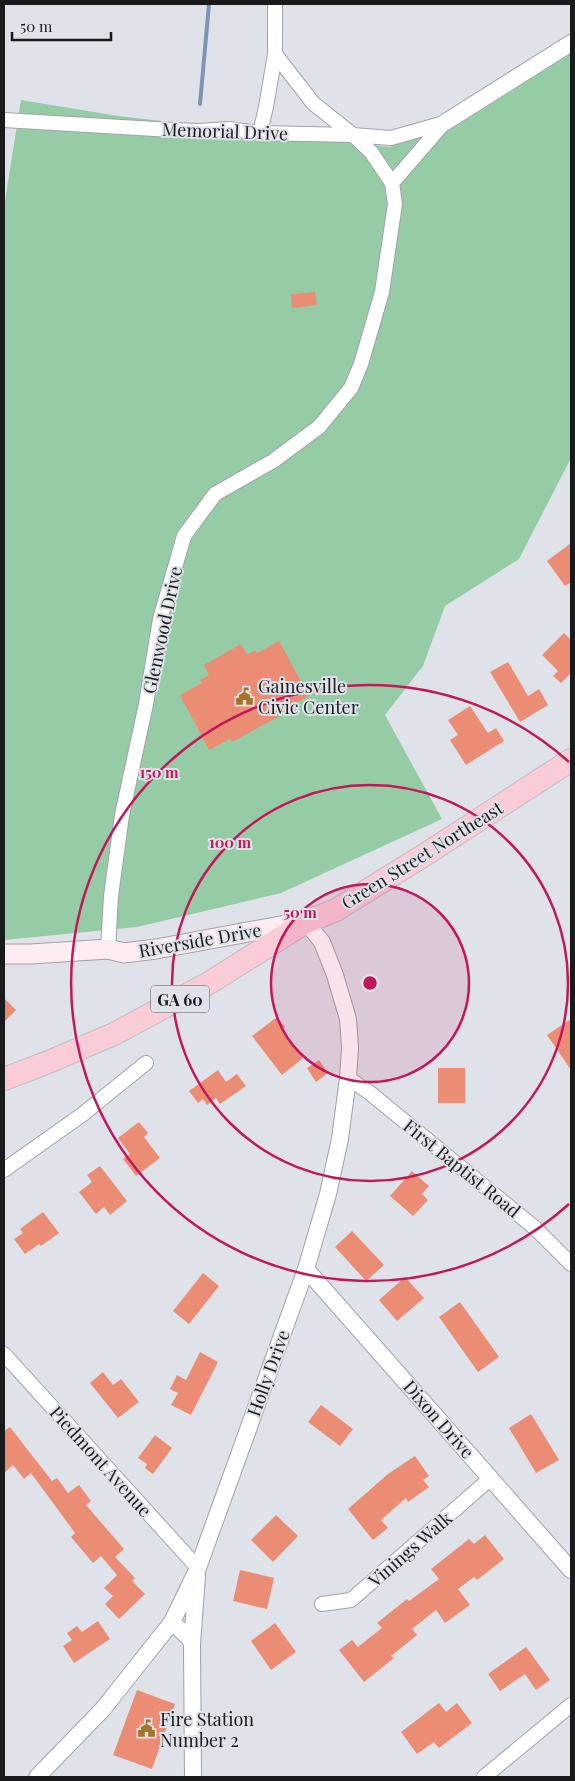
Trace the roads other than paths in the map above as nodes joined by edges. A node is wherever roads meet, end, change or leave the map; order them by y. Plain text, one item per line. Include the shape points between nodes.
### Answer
1 (275, 4) edge
2 (571, 43) edge
3 (275, 54) junction
4 (4, 120) edge
5 (444, 123) junction
6 (260, 133) junction
7 (353, 135) junction
8 (392, 183) junction
9 (571, 760) edge
10 (306, 922) junction
11 (108, 949) junction
12 (4, 954) edge
13 (146, 1063) dead end
14 (348, 1078) junction
15 (4, 1079) edge
16 (4, 1170) edge
17 (571, 1264) edge
18 (306, 1269) junction
19 (4, 1354) edge
20 (491, 1478) junction
21 (198, 1568) junction
22 (571, 1570) edge
23 (322, 1604) dead end
24 (172, 1622) junction
25 (192, 1644) junction
26 (571, 1705) edge
27 (37, 1777) edge
28 (193, 1777) edge
29 (484, 1777) edge

1 - 3 street
2 - 5 street
3 - 6 street
3 - 7 street, Glenwood Drive via 313,103
4 - 6 street, Memorial Drive
5 - 7 street, Memorial Drive via 391,138
5 - 8 street
6 - 7 street, Memorial Drive
7 - 8 street, Glenwood Drive via 371,152
8 - 11 street, Glenwood Drive via 395,204 382,292 352,388 319,426 273,461 215,494 184,536 160,619 122,815 111,896
9 - 10 highway, Green Street Northeast via 336,910
10 - 11 main road, Riverside Drive via 156,949 124,952
10 - 14 street, Holly Drive via 322,942 343,1000 349,1037
10 - 15 highway, Green Street Northeast / GA 60 via 209,983 114,1034
11 - 12 main road, Riverside Drive
13 - 16 street via 83,1114
14 - 17 street, First Baptist Road via 536,1228
14 - 18 street, Holly Drive via 328,1194
18 - 20 street, Dixon Drive
18 - 21 street, Holly Drive
19 - 21 street, Piedmont Avenue
20 - 22 street, Dixon Drive
20 - 23 street, Vinings Walk via 351,1600
21 - 24 street, Holly Drive
21 - 25 street
24 - 25 street
24 - 27 street, Holly Drive via 103,1710
25 - 28 street
26 - 29 street

